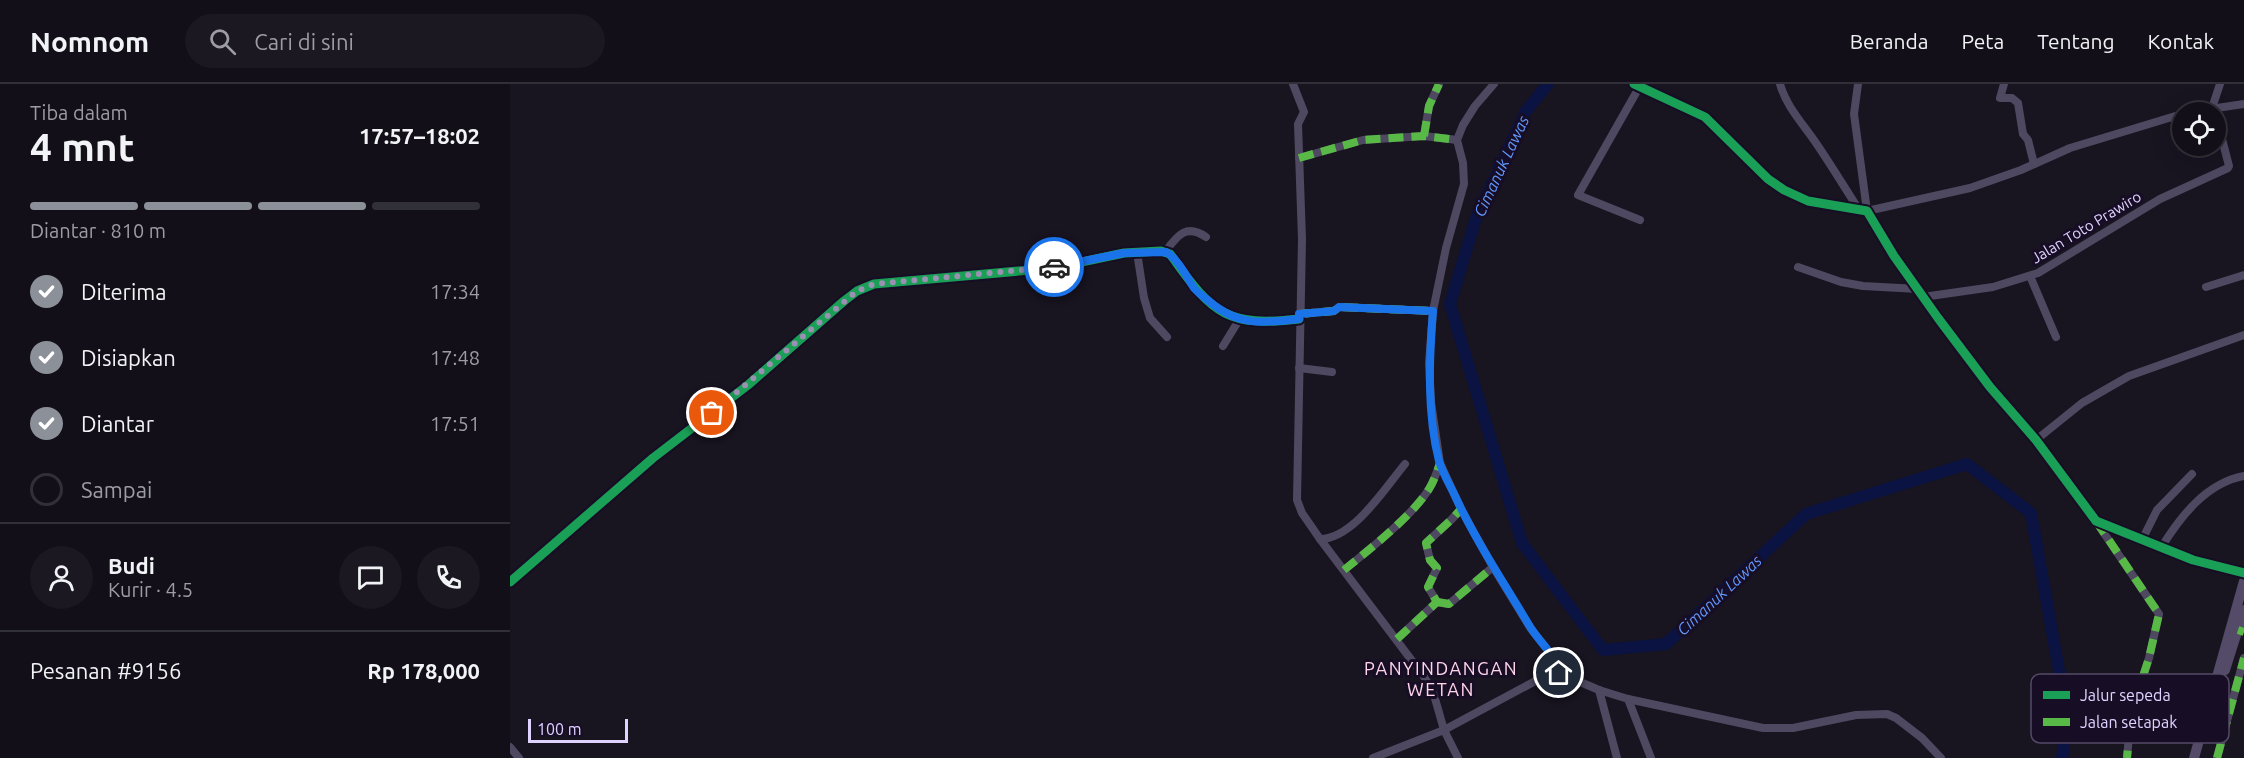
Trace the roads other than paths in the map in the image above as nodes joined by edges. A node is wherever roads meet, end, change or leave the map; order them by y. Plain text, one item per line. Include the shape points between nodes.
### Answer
1 (1293, 84) edge
2 (1439, 84) edge
3 (1494, 84) edge
4 (1780, 84) edge
5 (1858, 84) edge
6 (2004, 84) edge
7 (2220, 84) edge
8 (1638, 85) edge
9 (2214, 102) edge
10 (2244, 104) edge
11 (2226, 106) edge
12 (2172, 117) edge
13 (1424, 136) junction
14 (1457, 140) junction
15 (2226, 156) edge
16 (1299, 158) junction
17 (2034, 164) junction
18 (1863, 211) junction
19 (1640, 220) dead end
20 (1206, 237) dead end
21 (1137, 252) junction
22 (1166, 252) junction
23 (1798, 267) dead end
24 (2244, 275) edge
25 (2030, 276) junction
26 (2206, 287) dead end
27 (1921, 293) junction
28 (1433, 311) junction
29 (1299, 317) junction
30 (1239, 320) junction
31 (2244, 334) edge
32 (1167, 337) dead end
33 (2056, 337) dead end
34 (1223, 346) dead end
35 (1299, 368) junction
36 (1332, 372) dead end
37 (2036, 440) junction
38 (1440, 463) junction
39 (1405, 464) dead end
40 (2192, 474) dead end
41 (2244, 476) edge
42 (1461, 509) junction
43 (2096, 521) junction
44 (1320, 539) junction
45 (2142, 540) junction
46 (2161, 548) junction
47 (1493, 567) junction
48 (1344, 570) junction
49 (2243, 576) edge
50 (510, 582) edge
51 (1437, 602) junction
52 (2244, 610) edge
53 (2238, 630) edge
54 (1397, 639) junction
55 (2244, 658) edge
56 (1563, 673) junction
57 (2144, 674) edge
58 (2221, 674) edge
59 (1599, 690) junction
60 (1628, 699) junction
61 (2229, 714) edge
62 (1444, 730) junction
63 (2128, 743) edge
64 (2199, 743) edge
65 (2204, 743) edge
66 (2221, 743) edge
67 (510, 747) edge
68 (519, 758) edge
69 (1372, 758) edge
70 (1458, 758) edge
71 (1617, 758) edge
72 (1651, 758) edge
73 (1941, 758) edge
74 (2127, 758) edge
75 (2194, 758) edge
76 (2201, 758) edge
77 (2217, 758) edge

1 - 16 street via 1304,112 1298,121
2 - 13 street via 1429,106
3 - 14 street via 1475,106
4 - 18 street via 1800,122
5 - 18 street via 1854,114
6 - 17 street via 2000,98 2012,98 2018,103 2023,134
7 - 9 street
8 - 18 street via 1705,117 1784,190 1808,201
8 - 19 street via 1578,195
10 - 11 street
12 - 17 street via 2080,145
13 - 14 street
13 - 16 street via 1363,140
14 - 28 street via 1464,184
15 - 25 street, Jalan Toto Prawiro via 2228,168 2160,199
16 - 29 street
17 - 18 street via 1961,191
18 - 27 street
20 - 22 street via 1197,231 1186,231
21 - 22 street
21 - 32 street via 1150,318
21 - 50 street via 1053,268 874,284 857,291 653,458
22 - 30 street via 1199,294
23 - 27 street, Jalan Toto Prawiro via 1852,284
24 - 26 street
25 - 27 street, Jalan Toto Prawiro via 1993,287
25 - 33 street
27 - 37 street via 1990,387
28 - 29 street via 1339,307
28 - 38 street via 1429,363
29 - 30 street via 1266,323
29 - 35 street
30 - 34 street
31 - 37 street via 2129,376 2082,403
35 - 36 street
35 - 44 street via 1296,496 1302,513
37 - 43 street
38 - 42 street
38 - 48 street via 1425,496
39 - 44 street via 1352,525 1333,538
40 - 45 street via 2157,510
41 - 46 street via 2226,481 2206,494 2173,528
42 - 47 street
42 - 51 street via 1426,543 1430,560 1437,568 1428,587
43 - 45 street
43 - 57 street via 2159,614
44 - 48 street
45 - 46 street
46 - 49 street
47 - 51 street via 1449,604
47 - 56 street
48 - 54 street
49 - 53 main road
51 - 54 street
52 - 53 main road
53 - 58 main road
54 - 62 street via 1431,688
55 - 61 street
56 - 59 street
56 - 62 street via 1541,678
59 - 60 street
59 - 71 street
60 - 72 street
60 - 73 street via 1775,729 1856,715 1887,714 1922,738
62 - 69 street
62 - 70 street
63 - 74 street
64 - 75 main road
65 - 76 main road
66 - 77 street
67 - 68 street

